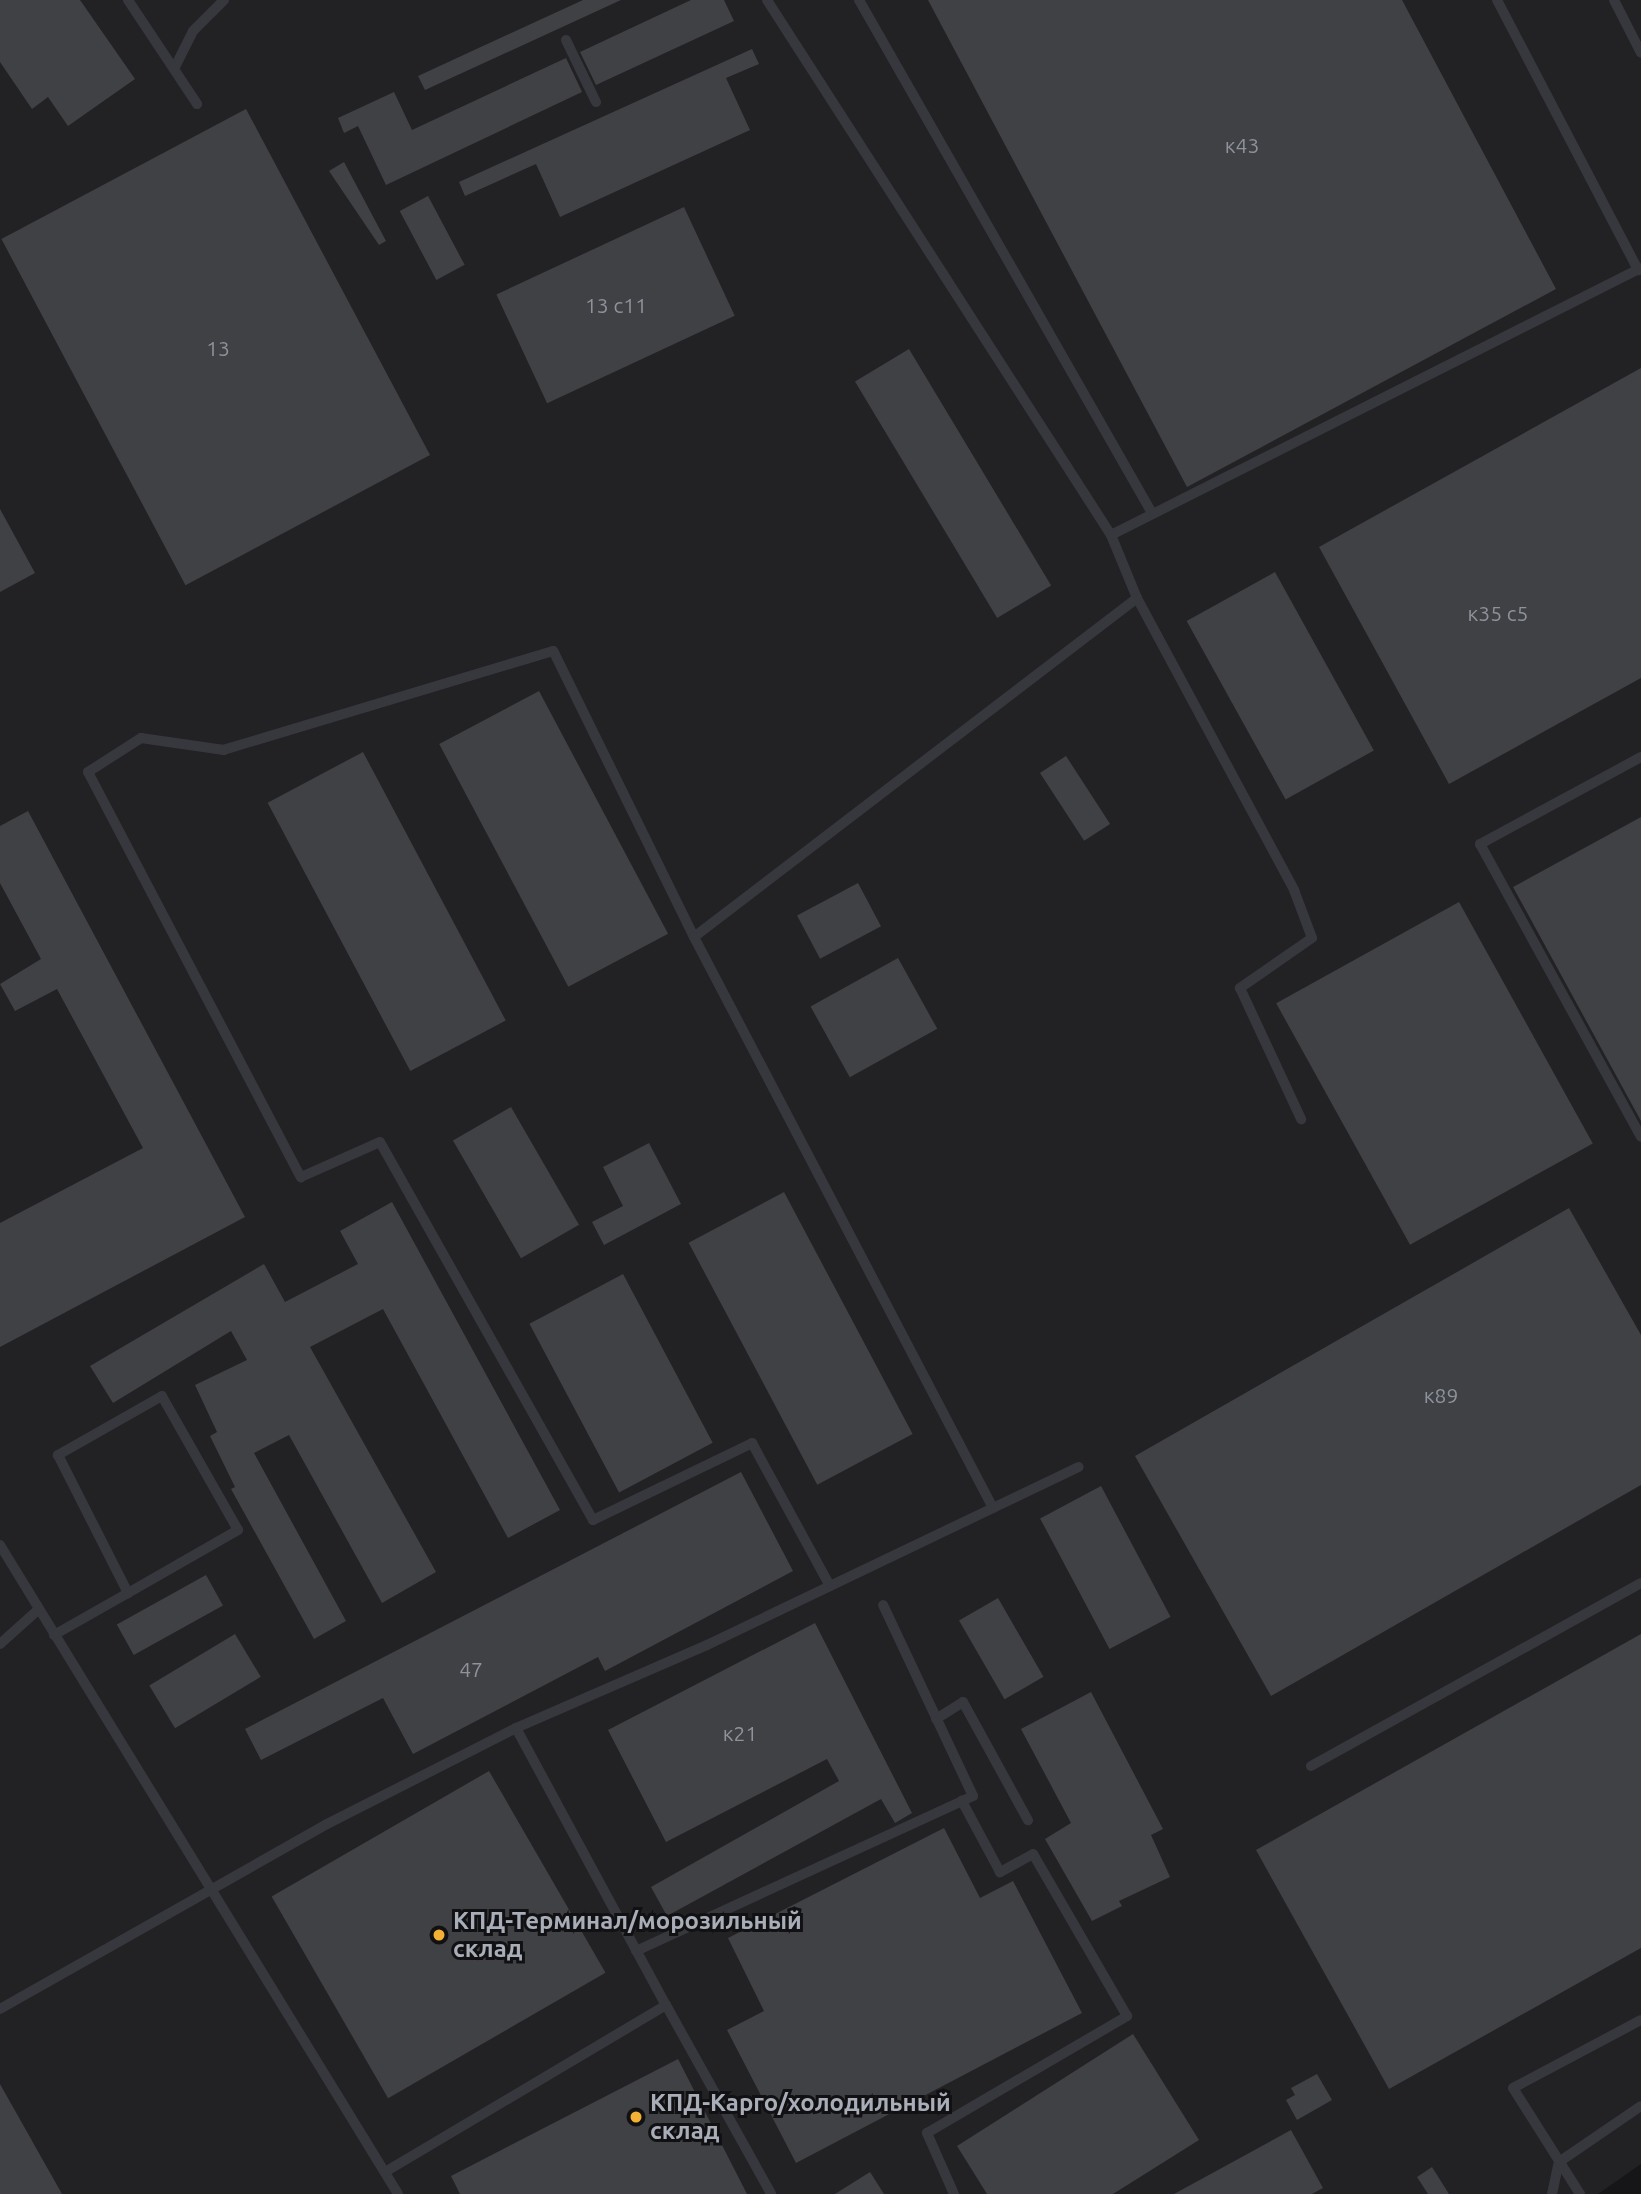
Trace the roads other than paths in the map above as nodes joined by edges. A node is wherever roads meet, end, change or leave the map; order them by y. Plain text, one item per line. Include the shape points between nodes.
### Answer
1 (128, 0) edge
2 (224, 0) edge
3 (767, 0) edge
4 (859, 0) edge
5 (1497, 0) edge
6 (1614, 0) edge
7 (566, 40) dead end
8 (1641, 53) edge
9 (174, 69) junction
10 (596, 102) dead end
11 (197, 104) dead end
12 (1639, 269) edge
13 (1152, 513) junction
14 (1111, 535) junction
15 (1137, 598) junction
16 (1641, 757) edge
17 (694, 937) junction
18 (1301, 1119) dead end
19 (1641, 1137) edge
20 (1079, 1467) dead end
21 (993, 1508) junction
22 (0, 1545) edge
23 (1641, 1583) edge
24 (830, 1586) junction
25 (128, 1592) junction
26 (883, 1605) dead end
27 (39, 1609) junction
28 (54, 1635) junction
29 (0, 1644) edge
30 (936, 1719) junction
31 (516, 1728) junction
32 (1311, 1766) dead end
33 (962, 1801) junction
34 (1028, 1820) dead end
35 (210, 1892) junction
36 (636, 1951) junction
37 (666, 2005) junction
38 (0, 2009) edge
39 (1641, 2020) edge
40 (1641, 2106) edge
41 (1559, 2162) junction
42 (385, 2172) junction
43 (398, 2194) edge
44 (771, 2194) edge
45 (954, 2194) edge
46 (1552, 2194) edge
47 (1580, 2194) edge

1 - 9 lane
2 - 9 lane via 193,31
3 - 14 lane
4 - 13 lane
5 - 12 lane
6 - 8 lane
7 - 10 lane
9 - 11 lane
12 - 13 lane
13 - 14 lane
14 - 15 lane
15 - 17 lane
15 - 18 lane via 1294,890 1312,938 1240,988
16 - 19 lane via 1480,844
17 - 21 lane
17 - 24 lane via 553,651 224,750 141,738 88,772 301,1177 380,1142 593,1520 752,1443
20 - 21 lane
21 - 24 lane
22 - 27 lane
23 - 32 lane
24 - 31 lane
25 - 25 lane via 238,1530 162,1396 58,1455
25 - 28 lane
26 - 30 lane
27 - 28 lane
27 - 29 lane
28 - 35 lane
30 - 33 lane via 973,1796
30 - 34 lane via 963,1702
31 - 35 lane via 327,1824
31 - 36 lane
33 - 36 lane
33 - 45 lane via 1000,1872 1032,1854 1127,2016 927,2133
35 - 38 lane
35 - 42 lane
36 - 37 lane
37 - 42 lane
37 - 44 lane
39 - 41 lane via 1513,2088
40 - 41 lane
41 - 46 lane
41 - 47 lane
42 - 43 lane

